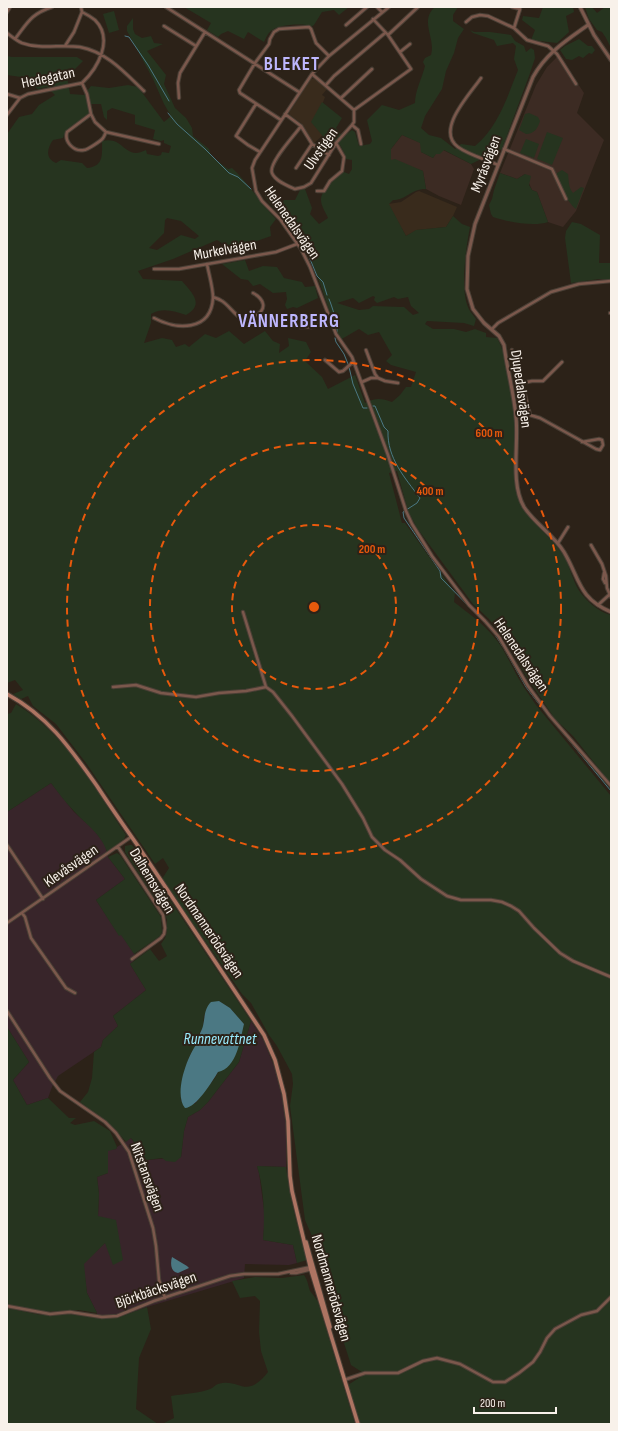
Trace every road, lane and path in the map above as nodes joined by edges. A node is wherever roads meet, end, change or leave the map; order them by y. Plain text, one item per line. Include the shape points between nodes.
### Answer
1 (10, 7) edge
2 (52, 7) edge
3 (81, 7) edge
4 (166, 7) edge
5 (367, 7) edge
6 (377, 7) edge
7 (389, 7) edge
8 (418, 7) edge
9 (512, 7) edge
10 (580, 7) edge
11 (7, 12) edge
12 (82, 12) junction
13 (382, 12) junction
14 (373, 20) junction
15 (466, 22) dead end
16 (346, 25) dead end
17 (588, 25) junction
18 (164, 26) dead end
19 (514, 28) junction
20 (205, 32) junction
21 (7, 33) edge
22 (386, 34) junction
23 (15, 39) junction
24 (410, 44) dead end
25 (65, 46) junction
26 (196, 46) junction
27 (553, 51) junction
28 (400, 52) junction
29 (102, 54) junction
30 (329, 56) junction
31 (611, 60) edge
32 (255, 63) junction
33 (372, 69) dead end
34 (312, 74) junction
35 (481, 78) dead end
36 (82, 83) junction
37 (576, 84) dead end
38 (326, 85) junction
39 (144, 91) dead end
40 (299, 92) junction
41 (7, 94) edge
42 (20, 98) junction
43 (179, 98) dead end
44 (341, 98) junction
45 (256, 104) junction
46 (354, 110) junction
47 (91, 114) junction
48 (285, 114) junction
49 (7, 115) edge
50 (281, 120) junction
51 (301, 126) junction
52 (352, 126) junction
53 (106, 132) junction
54 (336, 143) junction
55 (159, 144) dead end
56 (312, 144) junction
57 (361, 144) dead end
58 (504, 149) junction
59 (260, 152) junction
60 (329, 155) junction
61 (498, 164) junction
62 (296, 168) dead end
63 (317, 191) dead end
64 (566, 199) dead end
65 (297, 244) junction
66 (207, 264) junction
67 (154, 269) dead end
68 (611, 281) edge
69 (253, 293) dead end
70 (213, 297) junction
71 (154, 318) dead end
72 (330, 320) junction
73 (299, 327) dead end
74 (492, 329) junction
75 (366, 350) dead end
76 (512, 350) dead end
77 (325, 360) dead end
78 (354, 362) junction
79 (562, 362) dead end
80 (378, 378) junction
81 (362, 382) junction
82 (398, 382) dead end
83 (522, 383) junction
84 (530, 415) junction
85 (516, 418) junction
86 (582, 442) junction
87 (568, 526) dead end
88 (558, 543) junction
89 (591, 545) dead end
90 (610, 596) edge
91 (598, 605) junction
92 (243, 612) dead end
93 (611, 612) edge
94 (266, 686) junction
95 (113, 687) dead end
96 (7, 694) edge
97 (611, 786) edge
98 (131, 837) junction
99 (7, 845) edge
100 (118, 847) junction
101 (43, 899) junction
102 (22, 913) junction
103 (7, 922) edge
104 (132, 959) dead end
105 (611, 977) edge
106 (75, 993) dead end
107 (7, 1011) edge
108 (312, 1268) junction
109 (611, 1297) edge
110 (165, 1298) junction
111 (7, 1306) edge
112 (344, 1380) junction
113 (358, 1424) edge

1 - 11 street
2 - 23 street via 34,15
3 - 12 street
4 - 20 street
5 - 16 street
6 - 13 street
7 - 13 street, Helenedalsvägen
8 - 22 street
9 - 19 street via 520,9
10 - 17 street
12 - 25 street
12 - 29 street via 100,26 104,48
13 - 14 street, Helenedalsvägen
14 - 22 street
14 - 30 street, Helenedalsvägen
15 - 19 street via 480,15 495,18
17 - 27 street, Myråsvägen
17 - 31 street
18 - 26 street
19 - 27 street via 527,40 545,45
20 - 26 street
20 - 32 street
21 - 23 street
22 - 28 street
22 - 38 street
23 - 25 street via 23,44 41,47
24 - 28 street
25 - 29 street via 81,47
26 - 43 street via 180,73
27 - 37 street
27 - 58 street, Myråsvägen via 533,76
28 - 46 street via 412,69
29 - 36 street, Hedegatan via 95,69
29 - 39 street
30 - 32 street via 316,43 309,27 279,29 272,35 269,44
30 - 34 street, Helenedalsvägen
32 - 40 street
32 - 45 street via 239,90
33 - 44 street
34 - 38 street
34 - 40 street, Helenedalsvägen
35 - 61 street via 455,116 450,134 453,143 460,148
36 - 42 street, Hedegatan via 28,94
36 - 47 street
38 - 44 street
40 - 48 street, Helenedalsvägen
41 - 42 street, Hedegatan
42 - 49 street
44 - 46 street
45 - 50 street
45 - 59 street via 236,136
46 - 52 street, Ulvstigen
47 - 53 street via 95,122
47 - 53 street via 66,132 70,145 85,150 103,139
48 - 50 street, Helenedalsvägen
48 - 51 street, Ulvstigen
50 - 59 street, Helenedalsvägen
51 - 56 street
51 - 60 street, Ulvstigen via 274,163 273,175 295,189 304,187 311,182
52 - 54 street, Ulvstigen
52 - 57 street, Ulvstigen via 358,130
53 - 55 street
54 - 60 street, Ulvstigen
54 - 63 street via 344,158 342,170 324,191
56 - 60 street
56 - 62 street
58 - 61 street, Myråsvägen
58 - 64 street via 552,169
59 - 65 street, Helenedalsvägen via 252,168 256,191
61 - 74 street, Myråsvägen via 475,224 467,272 473,309
65 - 66 street, Murkelvägen via 276,252
65 - 72 street, Helenedalsvägen via 310,267
66 - 67 street, Murkelvägen via 179,269
66 - 70 street
68 - 74 street via 579,284 551,292
69 - 70 street via 260,296 262,310 247,320 241,319 222,300
70 - 71 street via 207,316 195,325 174,326
72 - 73 street via 312,327
72 - 78 street, Helenedalsvägen via 339,340
74 - 85 street, Djupedalsvägen via 504,345
75 - 80 street
76 - 83 street
77 - 78 street via 339,372
78 - 81 street, Helenedalsvägen
79 - 83 street via 544,381 532,380
80 - 81 street
80 - 82 street
81 - 97 street, Helenedalsvägen via 412,524 432,556 469,605 498,637 537,698 564,734
83 - 84 street
84 - 85 street
84 - 86 street
85 - 88 street, Djupedalsvägen via 519,493 524,506
86 - 86 street via 600,450 604,445 599,439
87 - 88 street
88 - 91 street, Djupedalsvägen via 583,591
89 - 90 street via 602,564 603,579
90 - 91 street
91 - 93 street, Djupedalsvägen
92 - 94 street
94 - 95 street via 196,697 136,686
94 - 105 street via 292,716 342,784 372,838 385,850 447,896 461,900 502,902 520,911 560,953
96 - 98 main road, Nordmannerödsvägen via 58,734
98 - 100 street, Klevåsvägen
98 - 108 main road, Nordmannerödsvägen via 268,1043 284,1094 292,1191
99 - 101 street
100 - 101 street, Klevåsvägen
100 - 104 street, Dalhemsvägen via 158,906 165,922 162,938
101 - 102 street, Klevåsvägen
102 - 103 street, Klevåsvägen
102 - 106 street via 31,938 66,988
107 - 110 street, Nitstansvägen via 60,1091 105,1122 129,1152 153,1228 158,1280
108 - 110 street, Björkbäcksvägen via 296,1273 230,1276
108 - 112 main road, Nordmannerödsvägen
109 - 112 street via 597,1311 581,1315 555,1329 533,1362 505,1382 493,1382 460,1364 437,1358 423,1361 398,1373 370,1372
110 - 111 street, Björkbäcksvägen via 117,1316 102,1317 70,1312 50,1314
112 - 113 main road, Nordmannerödsvägen

